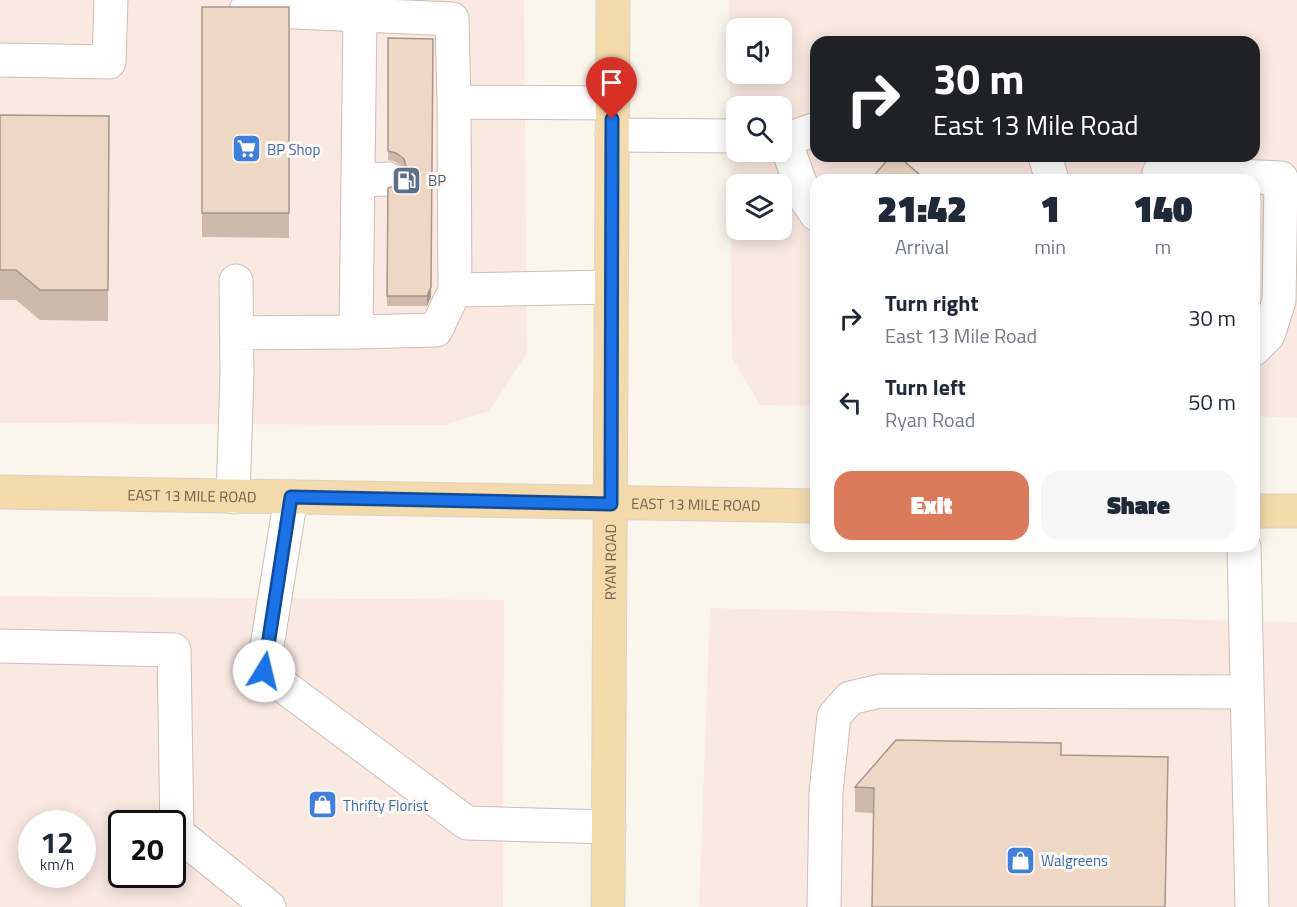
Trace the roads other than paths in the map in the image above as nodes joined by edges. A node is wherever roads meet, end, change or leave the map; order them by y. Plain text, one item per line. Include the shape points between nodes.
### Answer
1 (111, 0) edge
2 (613, 0) edge
3 (235, 10) edge
4 (360, 15) junction
5 (0, 60) edge
6 (454, 102) junction
7 (612, 119) junction
8 (810, 131) edge
9 (726, 135) edge
10 (792, 138) edge
11 (791, 162) edge
12 (1159, 173) dead end
13 (1183, 174) edge
14 (1260, 177) edge
15 (810, 205) edge
16 (236, 281) dead end
17 (611, 287) junction
18 (455, 290) junction
19 (356, 332) junction
20 (237, 333) junction
21 (1260, 343) edge
22 (0, 492) edge
23 (233, 496) junction
24 (291, 497) junction
25 (611, 504) junction
26 (810, 506) edge
27 (1260, 511) edge
28 (1297, 511) edge
29 (1244, 552) edge
30 (0, 646) edge
31 (1247, 692) junction
32 (609, 827) junction
33 (269, 907) edge
34 (608, 907) edge
35 (824, 907) edge
36 (1252, 907) edge

1 - 5 lane via 109,62
2 - 7 main road, RYAN ROAD
3 - 4 lane
4 - 6 lane via 452,19
4 - 19 lane via 373,179
6 - 7 lane
6 - 18 lane via 443,181
7 - 9 lane
7 - 17 main road, RYAN ROAD
8 - 10 lane
11 - 15 lane
12 - 13 lane
14 - 21 lane via 1281,178 1279,301 1268,335
16 - 20 lane
17 - 18 lane
17 - 25 main road, RYAN ROAD
18 - 19 lane via 436,330
19 - 20 lane
20 - 23 lane
22 - 23 main road, EAST 13 MILE ROAD
23 - 24 main road, EAST 13 MILE ROAD
24 - 25 main road, EAST 13 MILE ROAD
24 - 32 lane via 264,671 467,823
25 - 26 main road, EAST 13 MILE ROAD
25 - 32 main road, RYAN ROAD
27 - 28 main road
29 - 31 lane
30 - 33 lane via 174,650 177,833
31 - 35 lane via 880,691 850,698 834,716 826,792
31 - 36 lane
32 - 34 main road, RYAN ROAD

